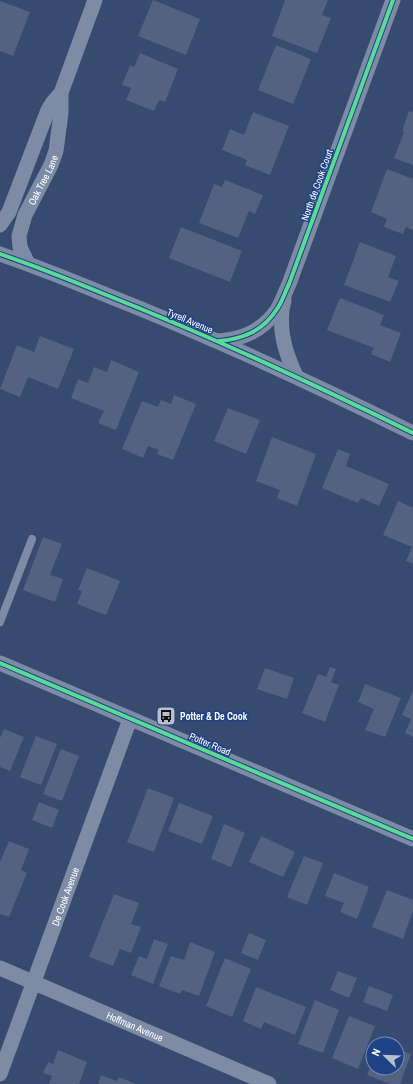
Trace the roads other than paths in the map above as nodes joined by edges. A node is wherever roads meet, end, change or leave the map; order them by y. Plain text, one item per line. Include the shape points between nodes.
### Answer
1 (95, 0) edge
2 (393, 0) edge
3 (61, 93) junction
4 (0, 225) edge
5 (0, 254) edge
6 (28, 264) junction
7 (289, 284) junction
8 (218, 341) junction
9 (296, 376) junction
10 (413, 433) edge
11 (32, 539) dead end
12 (0, 622) edge
13 (0, 663) edge
14 (130, 719) junction
15 (413, 839) edge
16 (0, 968) edge
17 (34, 983) junction
18 (0, 1074) edge
19 (269, 1084) edge

1 - 3 street, Oak Tree Lane
2 - 7 street, North de Cook Court
3 - 4 street, Oak Tree Lane via 48,110 10,212
3 - 6 street, Oak Tree Lane via 56,150 25,215 20,236 20,247
5 - 6 street, Tyrell Avenue
6 - 8 street, Tyrell Avenue
7 - 8 street, North de Cook Court via 278,309 260,327 236,340
7 - 9 street, North de Cook Court via 282,308 281,324 283,340
8 - 9 street, Tyrell Avenue
9 - 10 street, Tyrell Avenue
11 - 12 lane
13 - 14 street, Potter Road
14 - 15 street, Potter Road
14 - 17 street, De Cook Avenue
16 - 17 street, Hoffman Avenue
17 - 18 street, De Cook Avenue
17 - 19 street, Hoffman Avenue

